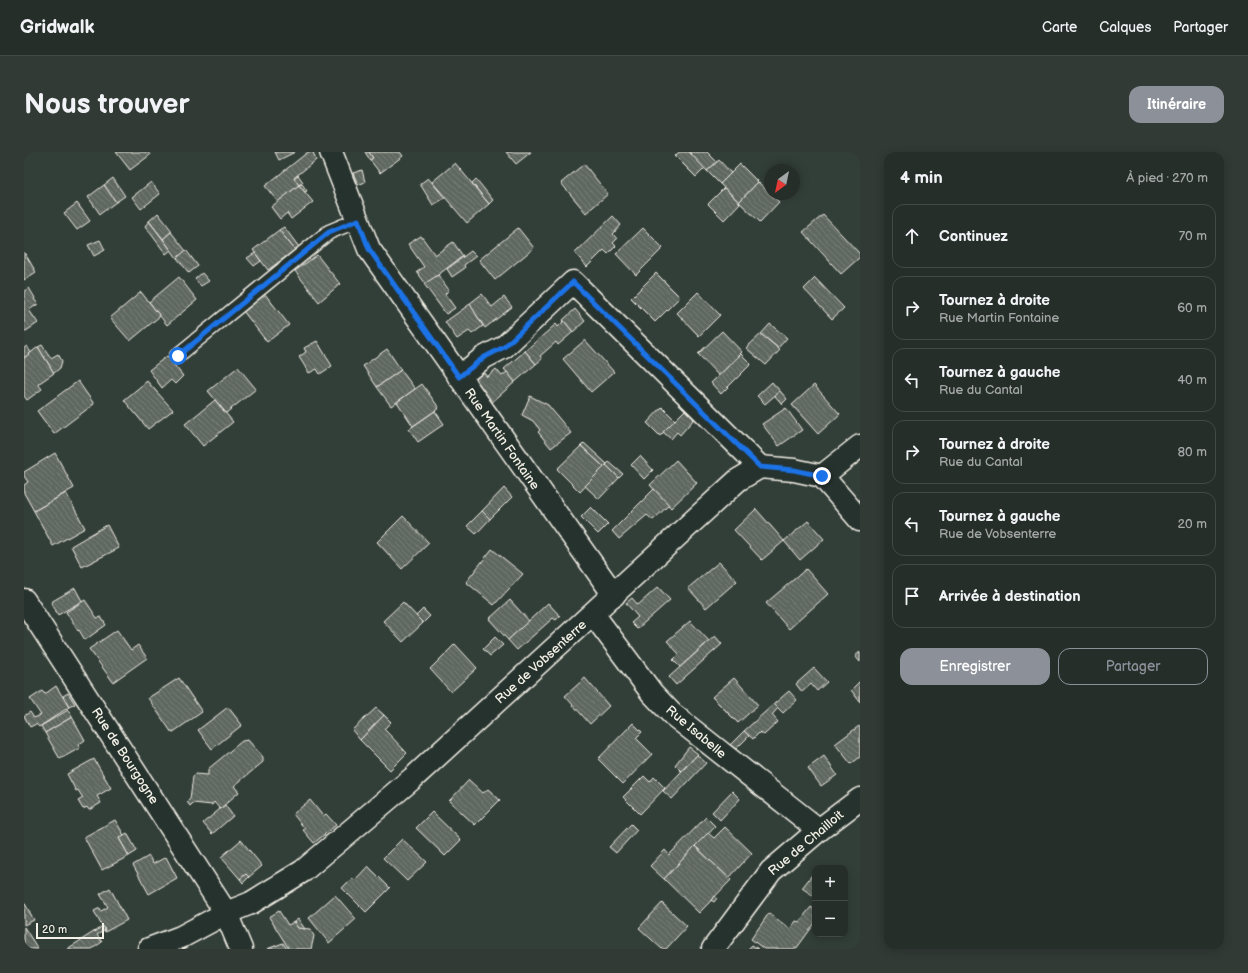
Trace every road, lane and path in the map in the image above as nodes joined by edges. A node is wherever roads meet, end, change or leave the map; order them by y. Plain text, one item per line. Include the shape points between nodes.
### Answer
1 (331, 152) edge
2 (358, 220) junction
3 (178, 356) dead end
4 (459, 377) junction
5 (860, 446) edge
6 (760, 467) junction
7 (822, 476) junction
8 (860, 520) edge
9 (614, 595) junction
10 (24, 600) edge
11 (593, 614) junction
12 (860, 799) edge
13 (819, 830) junction
14 (226, 913) junction
15 (149, 949) edge
16 (242, 949) edge
17 (713, 949) edge

1 - 2 street, Rue Martin Fontaine
2 - 3 lane via 329,232
2 - 4 street, Rue Martin Fontaine via 369,249
4 - 6 street via 483,358 504,347 573,282
4 - 9 street, Rue Martin Fontaine
5 - 7 street
6 - 7 street
6 - 9 street, Rue de Vobsenterre via 738,480
7 - 8 street
9 - 11 street, Rue de Vobsenterre
10 - 14 street, Rue de Bourgogne
11 - 13 street, Rue Isabelle via 652,692 672,714
11 - 14 street, Rue de Vobsenterre via 413,778 303,871 251,904
12 - 13 street, Rue de Chailloit
13 - 17 street, Rue de Chailloit via 771,871
14 - 15 street, Rue de Vobsenterre via 181,937
14 - 16 street, Rue de Bourgogne

